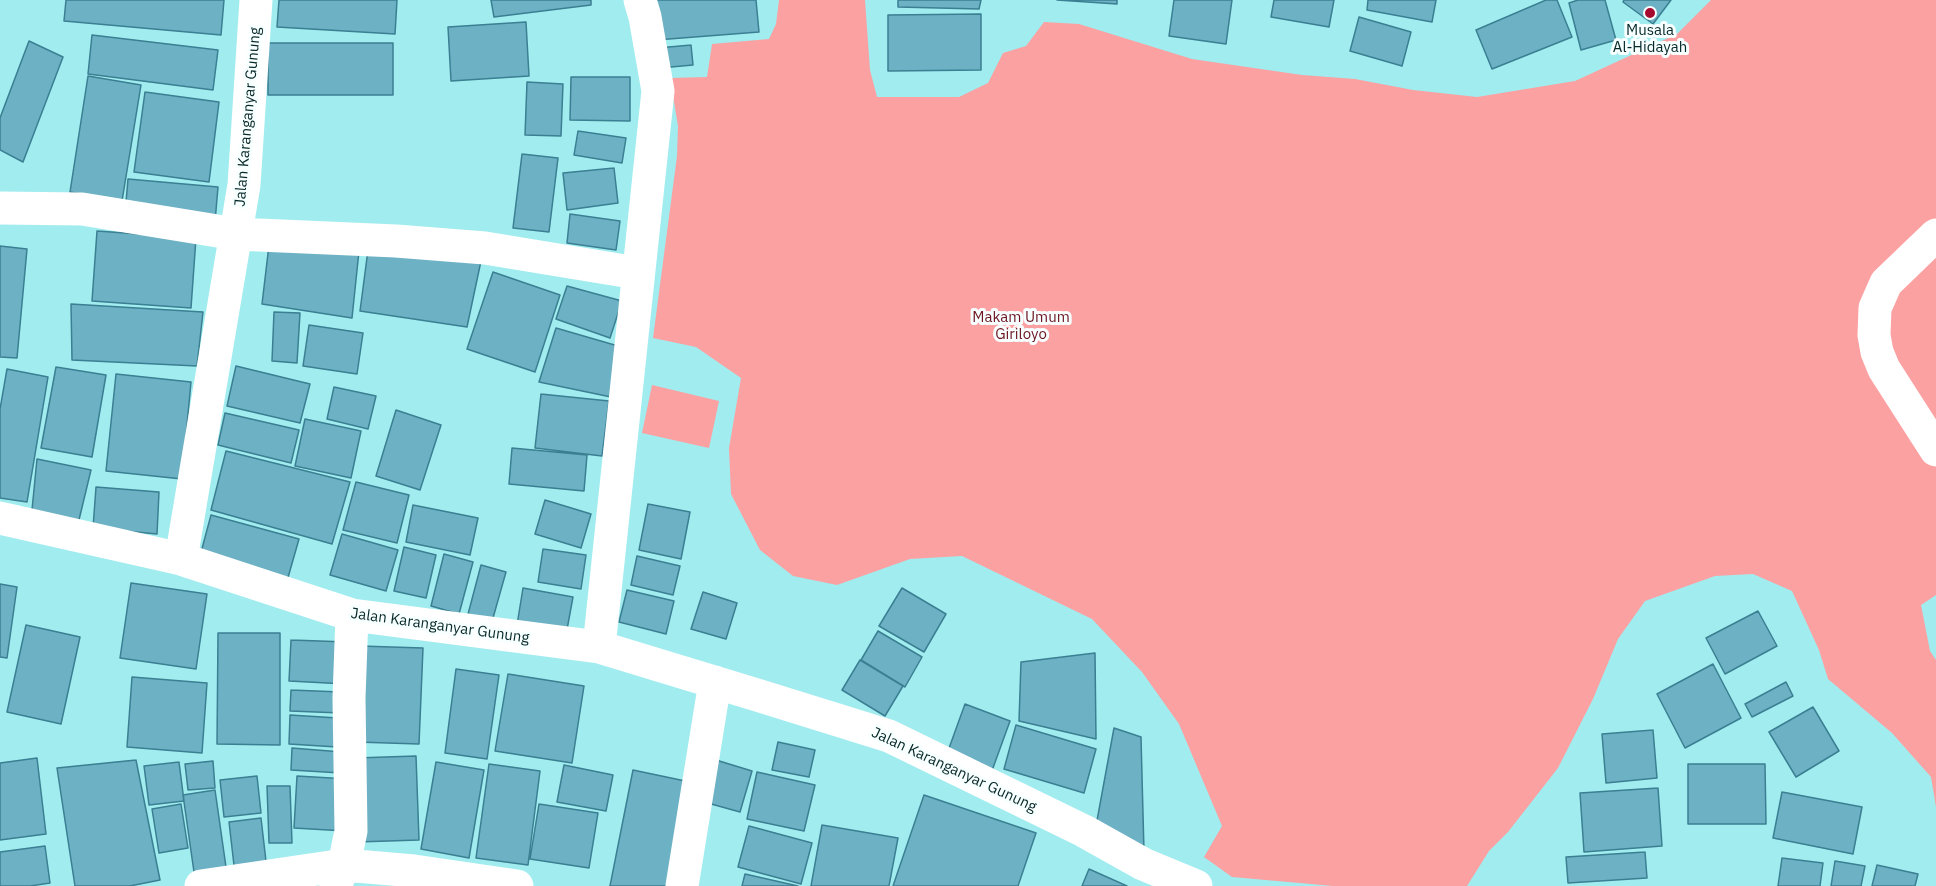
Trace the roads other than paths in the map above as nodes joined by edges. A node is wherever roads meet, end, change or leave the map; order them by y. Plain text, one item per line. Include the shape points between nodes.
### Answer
1 (256, 0) edge
2 (640, 0) edge
3 (0, 208) edge
4 (236, 234) junction
5 (1936, 235) edge
6 (637, 273) junction
7 (1936, 450) edge
8 (0, 518) edge
9 (181, 559) junction
10 (352, 615) junction
11 (600, 647) junction
12 (715, 682) junction
13 (340, 876) edge
14 (201, 886) edge
15 (516, 886) edge
16 (682, 886) edge
17 (1196, 886) edge

1 - 4 street, Jalan Karanganyar Gunung via 244,185
2 - 6 street via 658,91
3 - 4 street via 82,209
4 - 6 street via 485,248
4 - 9 street, Jalan Karanganyar Gunung
5 - 7 street via 1886,283 1875,308 1874,335 1884,369
6 - 11 street
8 - 9 street, Jalan Karanganyar Gunung
9 - 10 street, Jalan Karanganyar Gunung
10 - 11 street, Jalan Karanganyar Gunung
10 - 13 street via 351,831
11 - 12 street, Jalan Karanganyar Gunung
12 - 16 street
12 - 17 street, Jalan Karanganyar Gunung via 889,736 1143,864
13 - 14 street
13 - 15 street via 414,871

